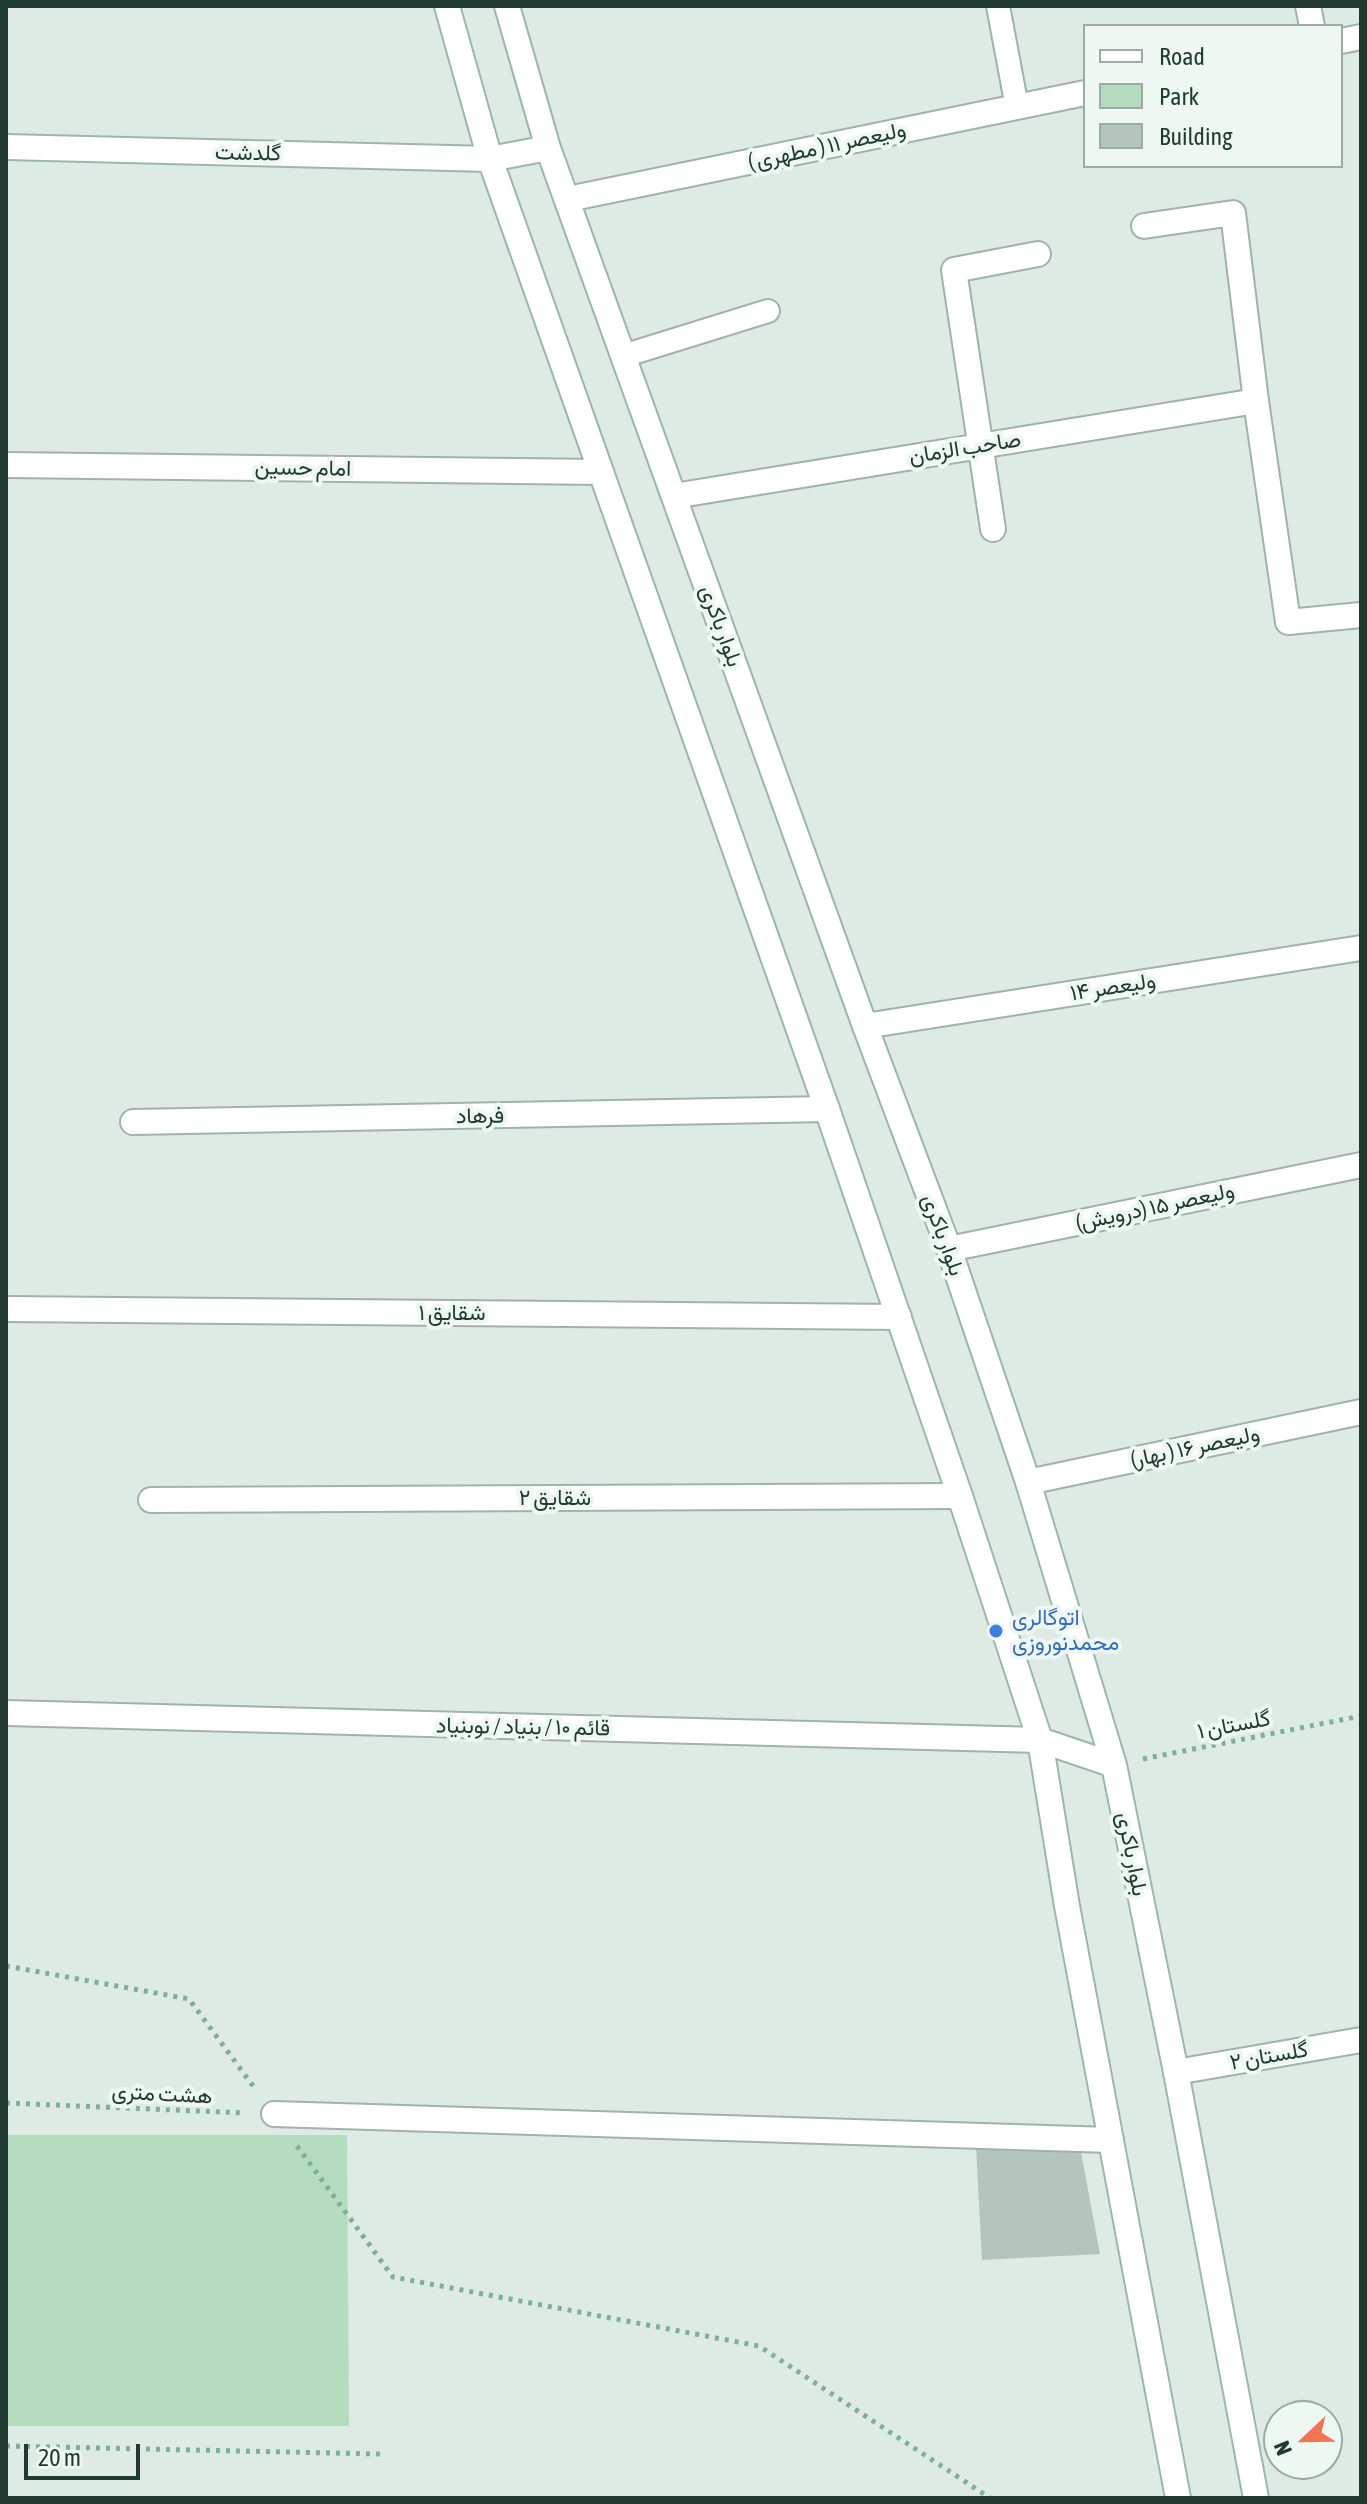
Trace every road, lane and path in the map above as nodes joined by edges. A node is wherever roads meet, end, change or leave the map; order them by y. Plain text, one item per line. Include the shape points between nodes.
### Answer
1 (447, 6) edge
2 (507, 6) edge
3 (998, 6) edge
4 (1083, 93) edge
5 (1017, 107) junction
6 (6, 147) edge
7 (548, 148) junction
8 (490, 159) junction
9 (568, 199) junction
10 (1144, 226) dead end
11 (1038, 254) dead end
12 (768, 311) dead end
13 (623, 356) junction
14 (1256, 401) junction
15 (982, 446) junction
16 (6, 465) edge
17 (600, 472) junction
18 (674, 496) junction
19 (993, 529) dead end
20 (1361, 615) edge
21 (1361, 948) edge
22 (865, 1026) junction
23 (827, 1109) junction
24 (133, 1122) dead end
25 (1361, 1165) edge
26 (949, 1249) junction
27 (6, 1309) edge
28 (899, 1317) junction
29 (1361, 1412) edge
30 (1028, 1482) junction
31 (960, 1496) junction
32 (151, 1500) dead end
33 (6, 1713) edge
34 (1361, 1716) edge
35 (1040, 1740) junction
36 (1114, 1765) junction
37 (6, 1966) edge
38 (1361, 2040) edge
39 (1176, 2072) junction
40 (6, 2103) edge
41 (274, 2114) junction
42 (1111, 2140) junction
43 (6, 2446) edge
44 (380, 2454) dead end
45 (990, 2498) edge
46 (1178, 2498) edge
47 (1256, 2498) edge

1 - 8 street
2 - 7 street, بلوار باکری
3 - 5 lane
4 - 5 street, ولیعصر ۱۱ ( مطهری )
5 - 9 street, ولیعصر ۱۱ ( مطهری )
6 - 8 street, گلدشت
7 - 8 street, گلدشت
7 - 9 street, بلوار باکری
8 - 17 street
9 - 13 street, بلوار باکری
10 - 14 street via 1233,213
11 - 15 street via 954,270
12 - 13 lane
13 - 18 street, بلوار باکری
14 - 15 street, صاحب الزمان
14 - 20 street via 1288,622
15 - 18 street, صاحب الزمان
15 - 19 street
16 - 17 street, امام حسین
17 - 23 street
18 - 22 street, بلوار باکری
21 - 22 street, ولیعصر ۱۴
22 - 26 street, بلوار باکری
23 - 24 street, فرهاد
23 - 28 street
25 - 26 street, ولیعصر ۱۵ (درویش)
26 - 30 street, بلوار باکری
27 - 28 street, شقایق ۱
28 - 31 street
29 - 30 street, ولیعصر ۱۶ ( بهار)
30 - 36 street, بلوار باکری
31 - 32 street, شقایق ۲
31 - 35 street
33 - 35 street, قائم ۱۰ / بنیاد / نوبنیاد
34 - 36 path, گلستان ۱
35 - 36 street, قائم ۱۰ / بنیاد / نوبنیاد
35 - 42 street
36 - 39 street, بلوار باکری
37 - 41 path via 189,1999
38 - 39 street, گلستان ۲
39 - 47 street, بلوار باکری
40 - 41 path, هشت متری
41 - 42 street
41 - 45 path via 393,2277 759,2346
42 - 46 street
43 - 44 path

